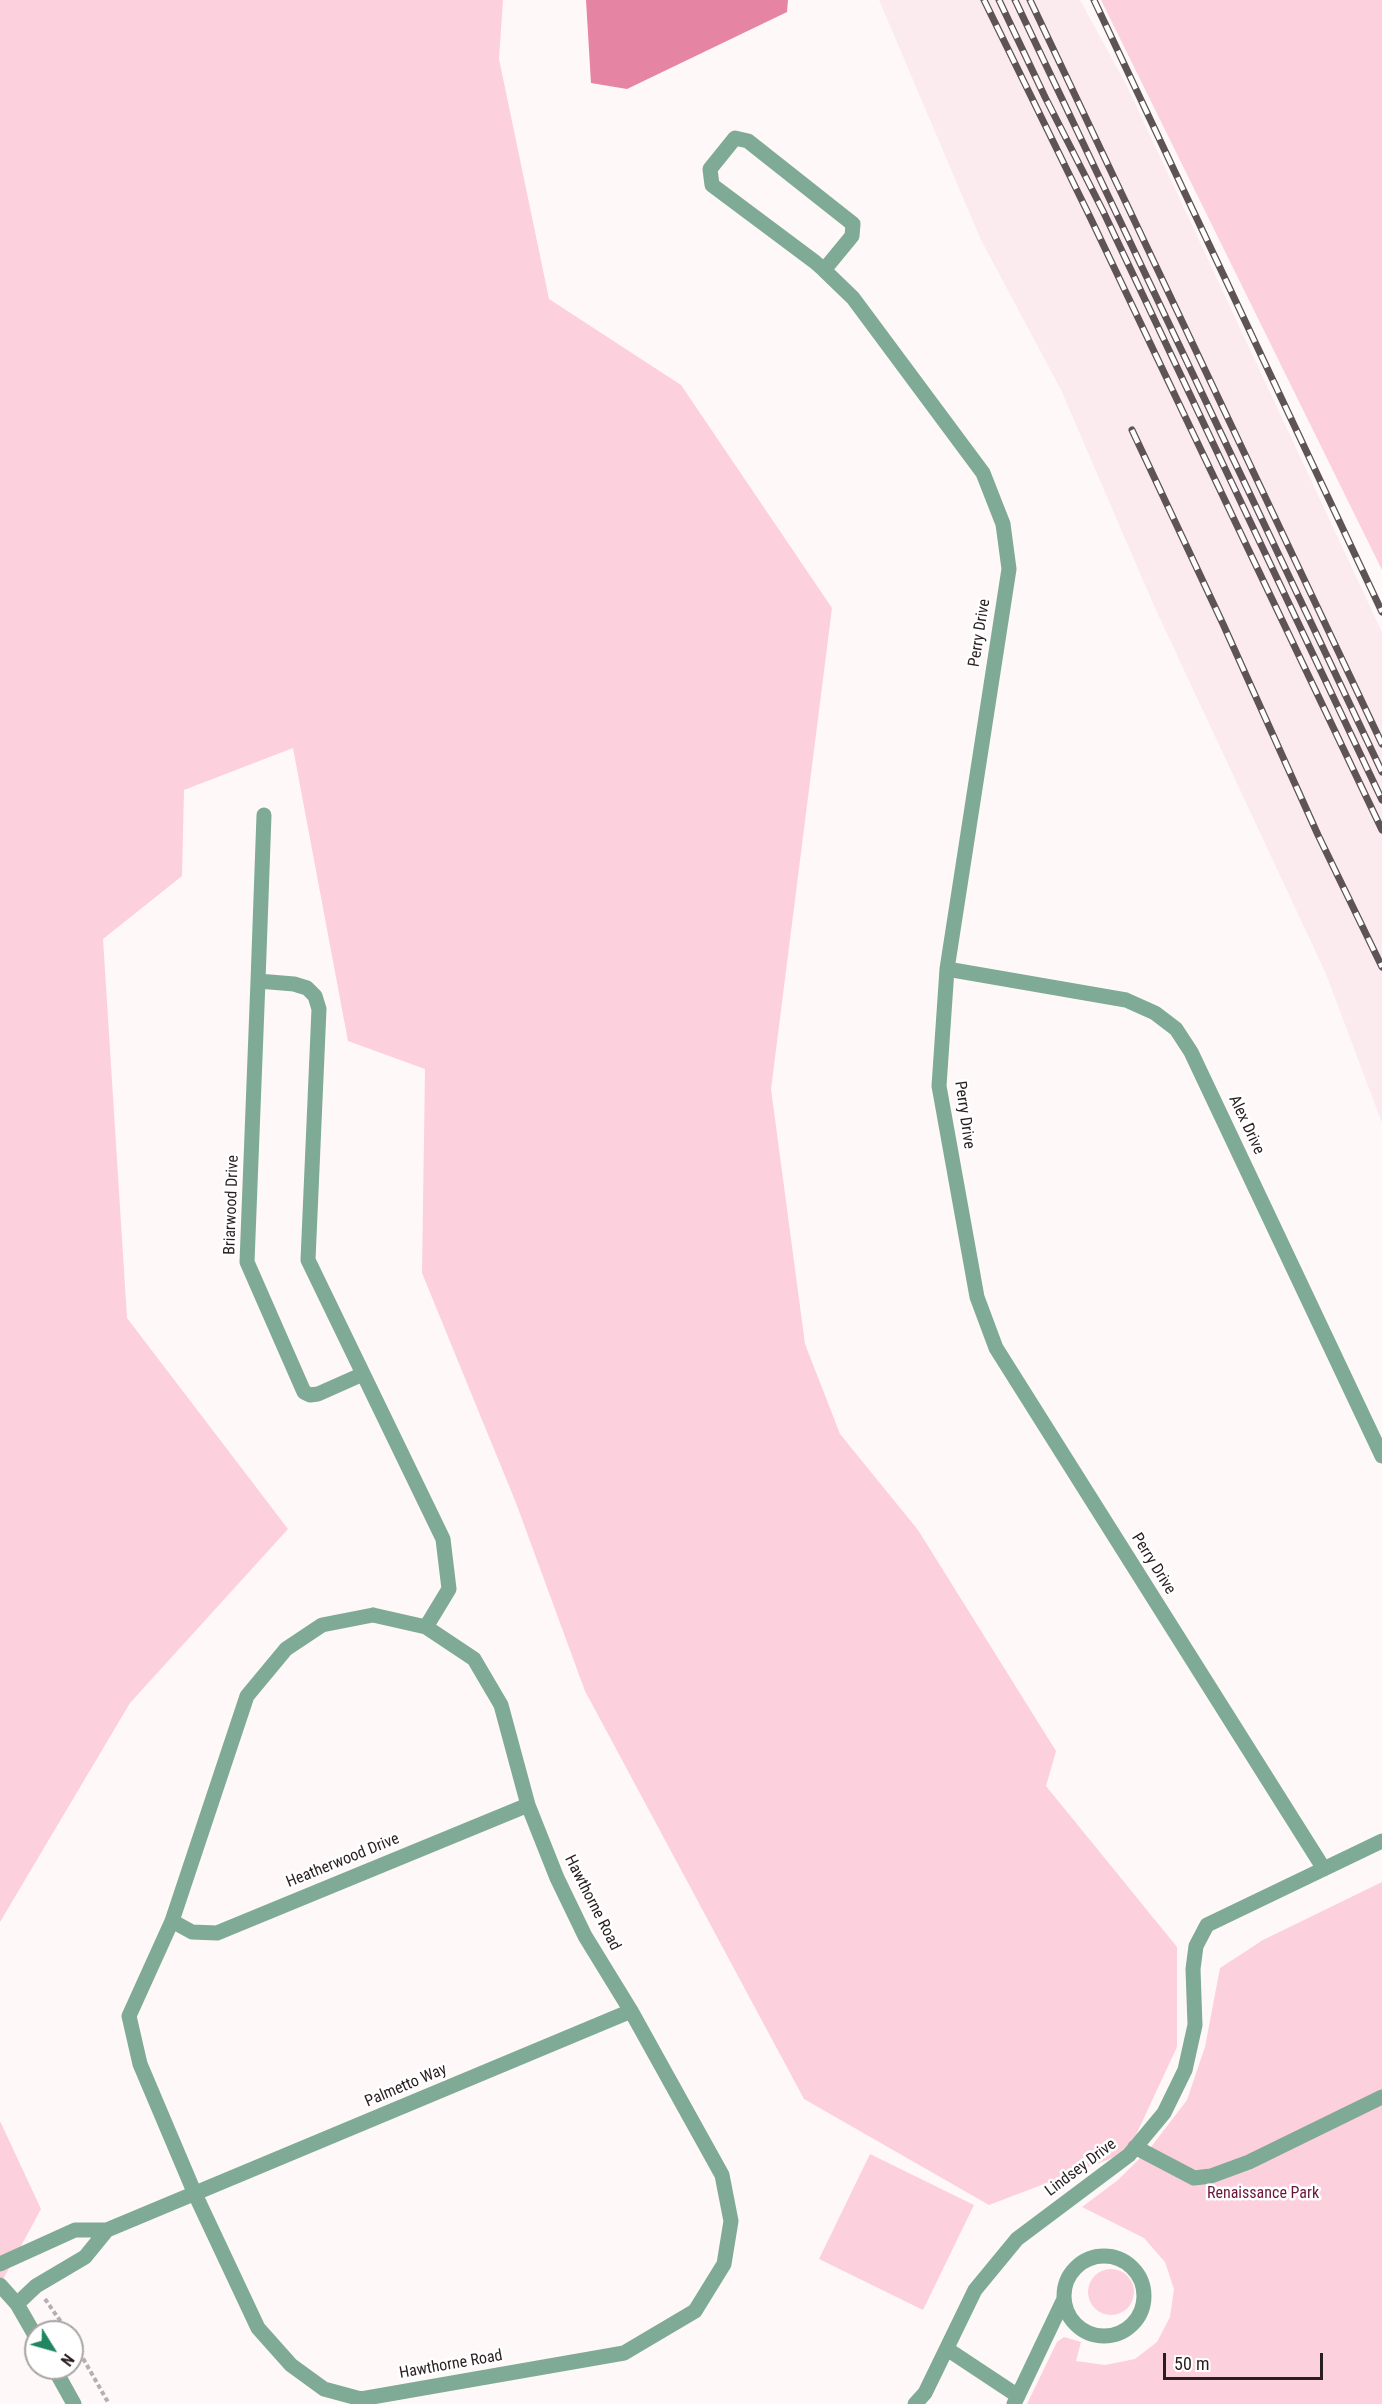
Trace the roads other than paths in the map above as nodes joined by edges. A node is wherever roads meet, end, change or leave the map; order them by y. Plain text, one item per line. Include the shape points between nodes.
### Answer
1 (819, 266) junction
2 (264, 815) dead end
3 (947, 969) junction
4 (258, 981) junction
5 (363, 1374) junction
6 (1382, 1456) edge
7 (426, 1627) junction
8 (528, 1805) junction
9 (1382, 1841) edge
10 (1324, 1869) junction
11 (172, 1921) junction
12 (631, 2011) junction
13 (1382, 2097) edge
14 (1135, 2147) junction
15 (195, 2194) junction
16 (107, 2230) junction
17 (0, 2264) edge
18 (0, 2285) edge
19 (1064, 2299) junction
20 (17, 2304) junction
21 (26, 2320) edge
22 (947, 2349) junction
23 (61, 2380) edge
24 (921, 2400) edge
25 (1016, 2400) edge
26 (74, 2404) edge

1 - 1 street, Perry Drive via 712,185 710,169 735,138 748,141 854,225 852,236
1 - 3 street, Perry Drive via 853,298 983,473 1003,524 1009,569
2 - 4 street, Briarwood Drive
3 - 6 street, Alex Drive via 1126,1000 1155,1012 1176,1029 1191,1052
3 - 10 street, Perry Drive via 939,1086 977,1297 996,1348
4 - 5 street via 307,988 319,1009 308,1260
4 - 5 street, Briarwood Drive via 247,1262 304,1392 318,1394
5 - 7 street via 443,1539 449,1589
7 - 8 street, Hawthorne Road via 474,1659 501,1705
7 - 11 street, Hawthorne Road via 372,1616 322,1625 286,1649 247,1696
8 - 11 street, Heatherwood Drive via 217,1933 192,1932
8 - 12 street, Hawthorne Road via 585,1936
9 - 10 street, Lindsey Drive
10 - 14 street, Lindsey Drive via 1208,1926 1196,1946 1195,2025 1185,2070 1164,2113
11 - 15 street, Hawthorne Road via 129,2016 140,2064
12 - 15 street, Palmetto Way
12 - 15 street, Hawthorne Road via 722,2175 731,2221 724,2264 695,2311 624,2353 361,2399 324,2389 291,2365 258,2328
13 - 14 street via 1249,2162 1211,2176 1194,2178
14 - 22 street, Lindsey Drive via 1017,2239 975,2290
15 - 16 street
16 - 17 street via 75,2230
16 - 20 street via 85,2257 36,2286
18 - 20 street
19 - 19 street via 1074,2323 1096,2336 1108,2336 1121,2333 1140,2315 1144,2288 1130,2265 1104,2256 1078,2265 1068,2281
19 - 25 street
20 - 21 street
22 - 24 street, Lindsey Drive
22 - 25 street
23 - 26 street

